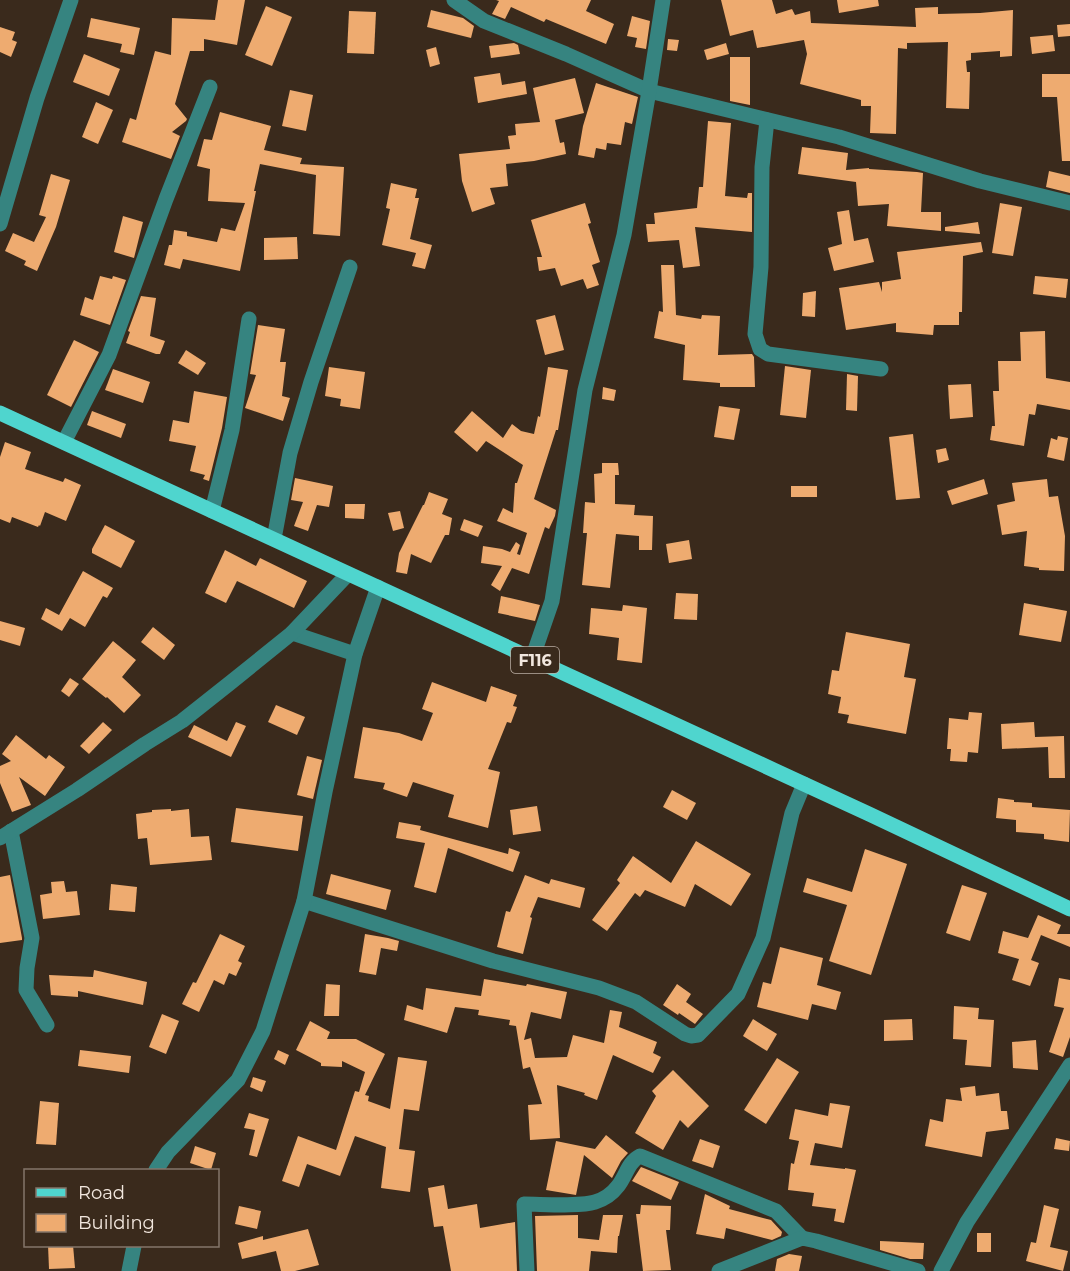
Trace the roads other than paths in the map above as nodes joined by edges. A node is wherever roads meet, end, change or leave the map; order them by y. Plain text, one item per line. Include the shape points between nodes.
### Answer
1 (71, 0) edge
2 (454, 0) edge
3 (663, 0) edge
4 (210, 87) dead end
5 (649, 91) junction
6 (767, 120) junction
7 (1070, 203) edge
8 (0, 224) edge
9 (350, 267) dead end
10 (249, 319) dead end
11 (881, 369) dead end
12 (0, 413) edge
13 (64, 442) junction
14 (212, 511) junction
15 (273, 539) junction
16 (348, 574) junction
17 (378, 587) junction
18 (291, 633) junction
19 (355, 654) junction
20 (532, 658) junction
21 (804, 784) junction
22 (6, 835) edge
23 (304, 901) junction
24 (1070, 909) edge
25 (47, 1025) dead end
26 (1070, 1065) edge
27 (157, 1169) edge
28 (802, 1238) junction
29 (134, 1247) edge
30 (129, 1271) edge
31 (527, 1271) edge
32 (719, 1271) edge
33 (918, 1271) edge
34 (941, 1271) edge

1 - 8 street
2 - 5 street via 484,21
3 - 5 street
4 - 13 street via 109,355
5 - 6 street
5 - 20 street via 624,235 585,390 552,601
6 - 7 street
6 - 11 street via 755,334 760,349 768,354
9 - 15 street via 290,453
10 - 14 street via 232,430
12 - 13 main road, F116
13 - 14 main road, F116
14 - 15 main road, F116
15 - 16 main road, F116
16 - 17 main road, F116
16 - 18 street
17 - 19 street
17 - 20 main road, F116
18 - 19 street
18 - 22 street via 182,721
19 - 23 street
20 - 21 main road, F116
21 - 23 street via 792,813 763,938 738,994 698,1035 685,1034 636,1002 598,988 493,962
21 - 24 main road, F116
22 - 25 street via 32,938 26,990
23 - 27 street via 263,1031 238,1080 168,1152
26 - 34 street via 968,1222
28 - 31 street via 776,1211 640,1156 611,1195 576,1204 524,1204
28 - 32 street
28 - 33 street
29 - 30 street

